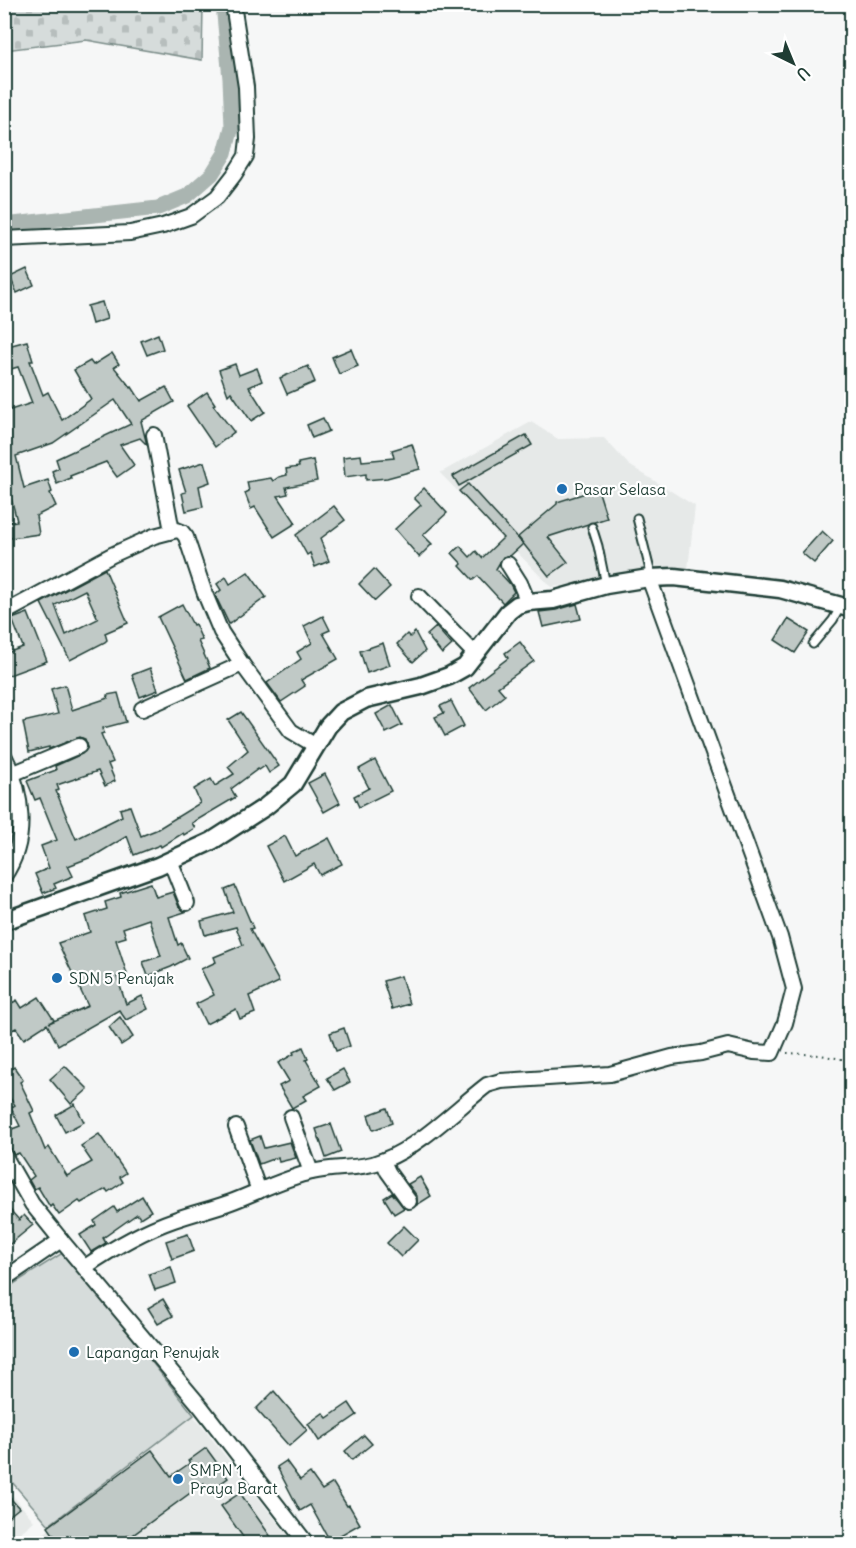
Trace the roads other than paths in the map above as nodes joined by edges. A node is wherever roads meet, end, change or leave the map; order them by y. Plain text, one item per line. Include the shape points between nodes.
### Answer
1 (233, 4) edge
2 (4, 239) edge
3 (154, 435) dead end
4 (637, 518) dead end
5 (592, 527) dead end
6 (172, 531) junction
7 (508, 564) dead end
8 (651, 578) junction
9 (606, 585) junction
10 (419, 596) dead end
11 (528, 602) junction
12 (847, 607) edge
13 (4, 614) edge
14 (813, 644) dead end
15 (474, 653) junction
16 (242, 664) junction
17 (142, 709) dead end
18 (79, 746) dead end
19 (316, 746) junction
20 (4, 755) edge
21 (12, 774) junction
22 (170, 860) junction
23 (4, 876) edge
24 (187, 903) dead end
25 (4, 921) edge
26 (291, 1117) dead end
27 (236, 1127) dead end
28 (4, 1155) edge
29 (383, 1161) junction
30 (311, 1172) junction
31 (259, 1191) junction
32 (409, 1201) dead end
33 (61, 1240) junction
34 (85, 1267) junction
35 (4, 1279) edge
36 (307, 1544) edge

1 - 2 street via 246,87 248,139 246,156 217,197 191,216 130,233
3 - 6 street
4 - 8 lane
5 - 9 lane
6 - 13 street via 112,555
6 - 16 street via 182,532 186,537 221,632
7 - 11 street
8 - 9 street
8 - 12 street via 780,589
8 - 29 street via 764,888 794,989 772,1053 728,1046 610,1074 501,1081 487,1085 413,1144
9 - 11 street via 552,600
10 - 15 street
11 - 15 street via 508,612
12 - 14 lane
15 - 19 street via 465,667 449,676 366,699 341,712
16 - 17 street
16 - 19 street via 291,731
18 - 21 street
19 - 22 street via 293,784 265,807 212,841
20 - 21 street
21 - 23 street via 21,810 20,842
22 - 24 street
22 - 25 street
26 - 30 street
27 - 31 street
28 - 33 street via 32,1204
29 - 30 street
29 - 32 street
30 - 31 street
31 - 34 street via 135,1236
33 - 34 street
33 - 35 street
34 - 36 street

